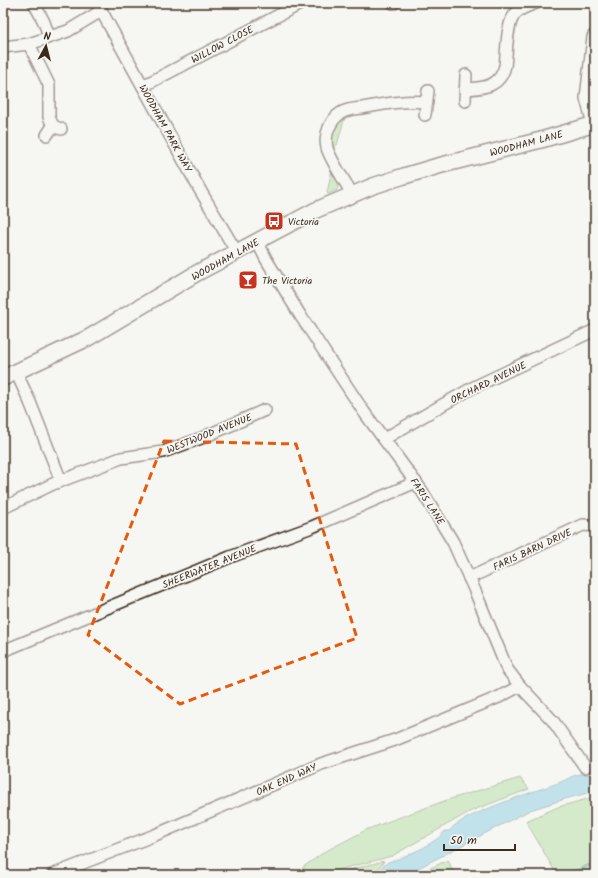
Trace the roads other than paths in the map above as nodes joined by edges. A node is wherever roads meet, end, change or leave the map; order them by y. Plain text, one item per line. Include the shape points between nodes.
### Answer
1 (34, 3) edge
2 (302, 3) edge
3 (536, 3) edge
4 (99, 7) edge
5 (48, 36) junction
6 (595, 38) edge
7 (29, 44) junction
8 (3, 47) edge
9 (466, 75) dead end
10 (142, 86) junction
11 (465, 89) junction
12 (465, 101) dead end
13 (425, 115) dead end
14 (595, 124) edge
15 (54, 130) dead end
16 (352, 194) junction
17 (257, 241) junction
18 (236, 252) junction
19 (595, 330) edge
20 (10, 375) edge
21 (264, 410) dead end
22 (384, 439) junction
23 (61, 481) junction
24 (416, 482) junction
25 (3, 508) edge
26 (595, 526) edge
27 (469, 578) junction
28 (3, 651) edge
29 (520, 686) junction
30 (586, 767) dead end
31 (52, 875) edge

1 - 5 street
2 - 10 street, WILLOW CLOSE
3 - 11 street via 520,10 510,22 506,66 499,79 483,88
4 - 5 street via 68,31
4 - 10 street, WOODHAM PARK WAY
5 - 7 street
6 - 14 main road via 588,98
7 - 8 street
7 - 15 street via 49,84 49,116
9 - 11 street
10 - 18 street, WOODHAM PARK WAY
11 - 12 street
13 - 16 street via 427,96 411,101 347,110 332,121 327,133 328,148
14 - 16 main road, WOODHAM LANE via 438,166
16 - 17 main road, WOODHAM LANE
17 - 18 main road, WOODHAM LANE
17 - 22 street, FARIS LANE via 300,315
18 - 20 main road, WOODHAM LANE via 88,338
19 - 22 street, ORCHARD AVENUE via 474,387
20 - 23 street via 30,402
21 - 23 street, WESTWOOD AVENUE via 163,452 121,458
22 - 24 street, FARIS LANE
23 - 25 street, WESTWOOD AVENUE
24 - 27 street, FARIS LANE via 453,542
24 - 28 street, SHEERWATER AVENUE via 312,527 230,557
26 - 27 street, FARIS BARN DRIVE via 583,525
27 - 29 street, FARIS LANE via 507,669
29 - 30 street, FARIS LANE via 554,721
29 - 31 street, OAK END WAY via 395,740 321,764 162,832

